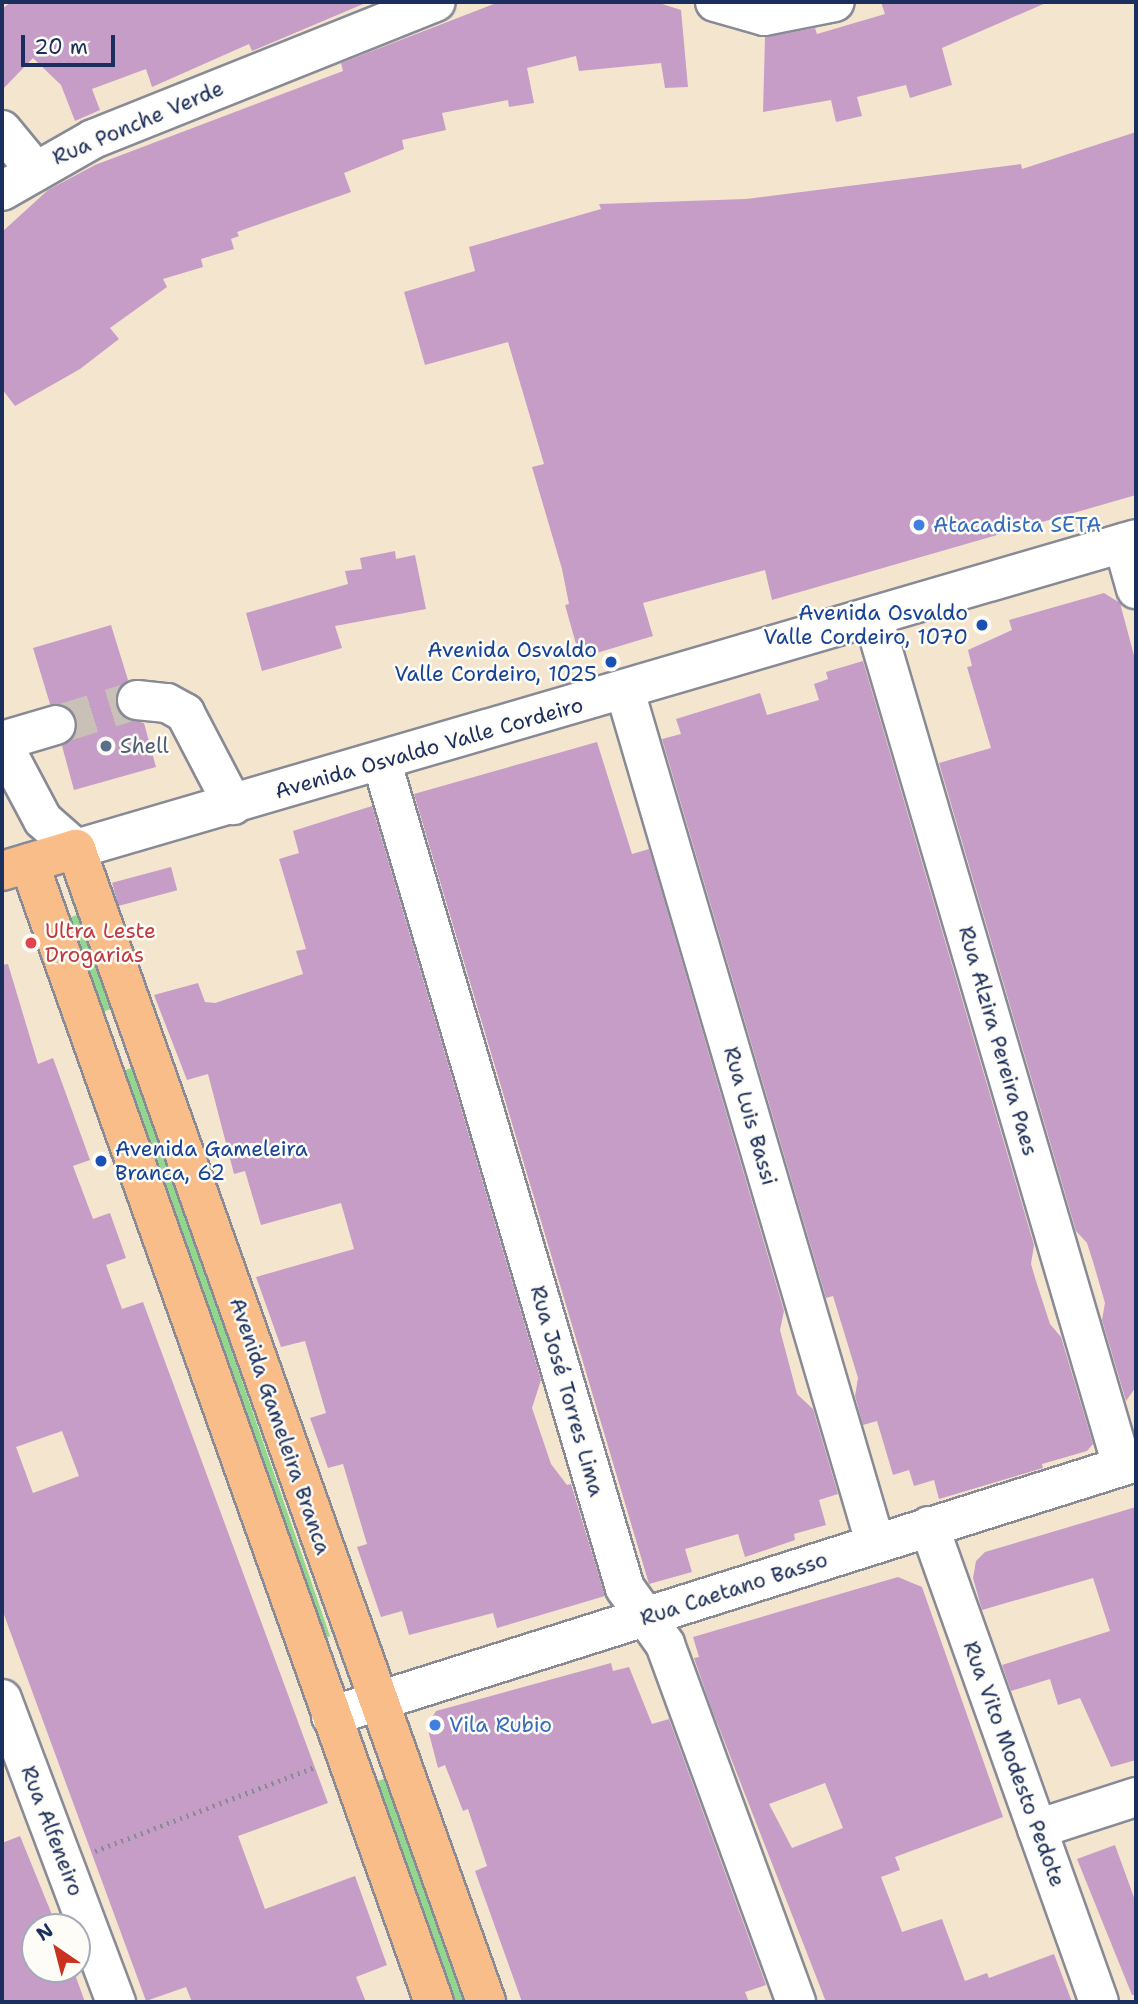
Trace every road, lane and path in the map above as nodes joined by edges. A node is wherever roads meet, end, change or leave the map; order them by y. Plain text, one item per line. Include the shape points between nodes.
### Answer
1 (436, 2) edge
2 (715, 2) edge
3 (835, 2) edge
4 (2, 130) edge
5 (34, 169) junction
6 (2, 191) edge
7 (1129, 541) edge
8 (1136, 589) edge
9 (873, 617) junction
10 (625, 691) junction
11 (137, 700) tunnel mouth
12 (56, 725) tunnel mouth
13 (2, 742) edge
14 (382, 763) junction
15 (233, 805) junction
16 (43, 820) junction
17 (76, 849) junction
18 (15, 867) edge
19 (137, 1023) junction
20 (91, 1037) junction
21 (1129, 1464) edge
22 (929, 1526) junction
23 (875, 1542) junction
24 (648, 1617) junction
25 (2, 1699) edge
26 (379, 1704) junction
27 (331, 1716) junction
28 (346, 1758) junction
29 (1136, 1797) edge
30 (1037, 1829) junction
31 (64, 1863) junction
32 (116, 2002) edge
33 (434, 2002) edge
34 (486, 2002) edge
35 (796, 2002) edge
36 (1099, 2002) edge

1 - 5 street, Rua Ponche Verde via 93,139
2 - 3 street via 764,16
4 - 5 street
5 - 6 street, Rua Ponche Verde
7 - 8 street
7 - 9 street, Avenida Osvaldo Valle Cordeiro
9 - 10 street, Avenida Osvaldo Valle Cordeiro
9 - 21 street, Rua Alzira Pereira Paes
10 - 14 street, Avenida Osvaldo Valle Cordeiro
10 - 23 street, Rua Luis Bassi
11 - 15 street via 167,703 186,713
12 - 13 street
13 - 16 street
14 - 15 street, Avenida Osvaldo Valle Cordeiro
14 - 24 street, Rua José Torres Lima via 625,1588
15 - 17 street, Avenida Osvaldo Valle Cordeiro
16 - 17 street
16 - 18 street
17 - 18 main road, Avenida Osvaldo Valle Cordeiro
17 - 19 main road, Avenida Gameleira Branca
18 - 20 main road
19 - 20 main road
19 - 26 main road, Avenida Gameleira Branca
20 - 27 main road
21 - 22 street, Rua Caetano Basso
22 - 23 street, Rua Caetano Basso
22 - 30 street, Rua Vito Modesto Pedote
23 - 24 street, Rua Caetano Basso
24 - 26 street, Rua Caetano Basso
24 - 35 street, Rua José Torres Lima via 664,1644
25 - 31 street, Rua Alfeneiro
26 - 27 street, Rua Caetano Basso
26 - 34 main road, Avenida Gameleira Branca
27 - 28 main road
28 - 31 path
28 - 33 main road
29 - 30 street
30 - 36 street, Rua Vito Modesto Pedote
31 - 32 street, Rua Alfeneiro

